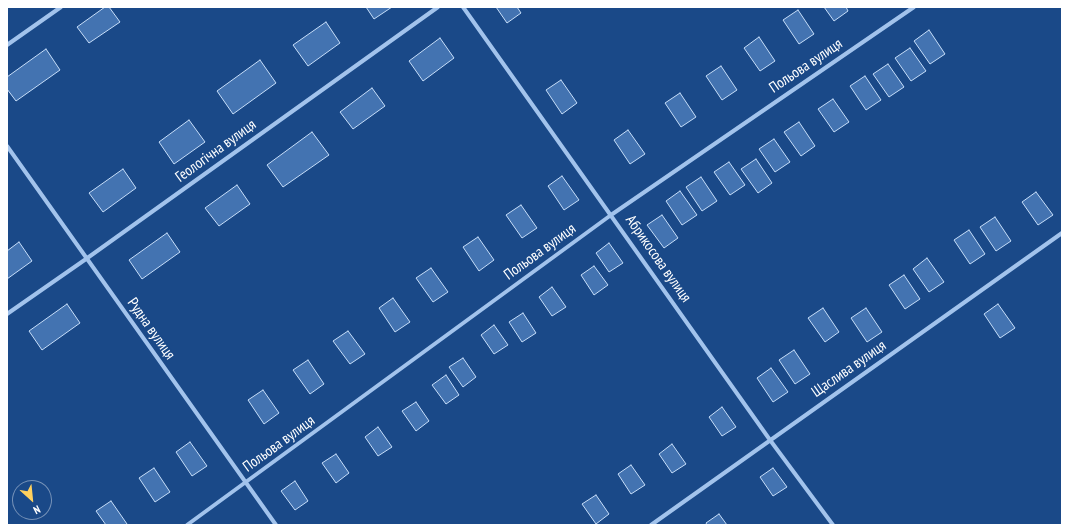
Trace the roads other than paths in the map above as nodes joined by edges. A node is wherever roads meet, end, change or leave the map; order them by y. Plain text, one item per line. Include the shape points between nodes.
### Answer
1 (61, 7) edge
2 (438, 7) edge
3 (463, 7) edge
4 (914, 7) edge
5 (7, 45) edge
6 (7, 146) edge
7 (611, 215) junction
8 (1062, 233) edge
9 (86, 259) junction
10 (7, 314) edge
11 (770, 440) junction
12 (246, 483) junction
13 (187, 525) edge
14 (276, 525) edge
15 (651, 525) edge
16 (833, 525) edge

1 - 5 street
2 - 9 street, Геологічна вулиця
3 - 7 street, Абрикосова вулиця
4 - 7 street, Польова вулиця
6 - 9 street, Рудна вулиця
7 - 11 street, Абрикосова вулиця
7 - 12 street, Польова вулиця
8 - 11 street, Щаслива вулиця
9 - 10 street, Геологічна вулиця
9 - 12 street, Рудна вулиця
11 - 15 street, Щаслива вулиця
11 - 16 street, Абрикосова вулиця
12 - 13 street, Польова вулиця
12 - 14 street, Рудна вулиця

